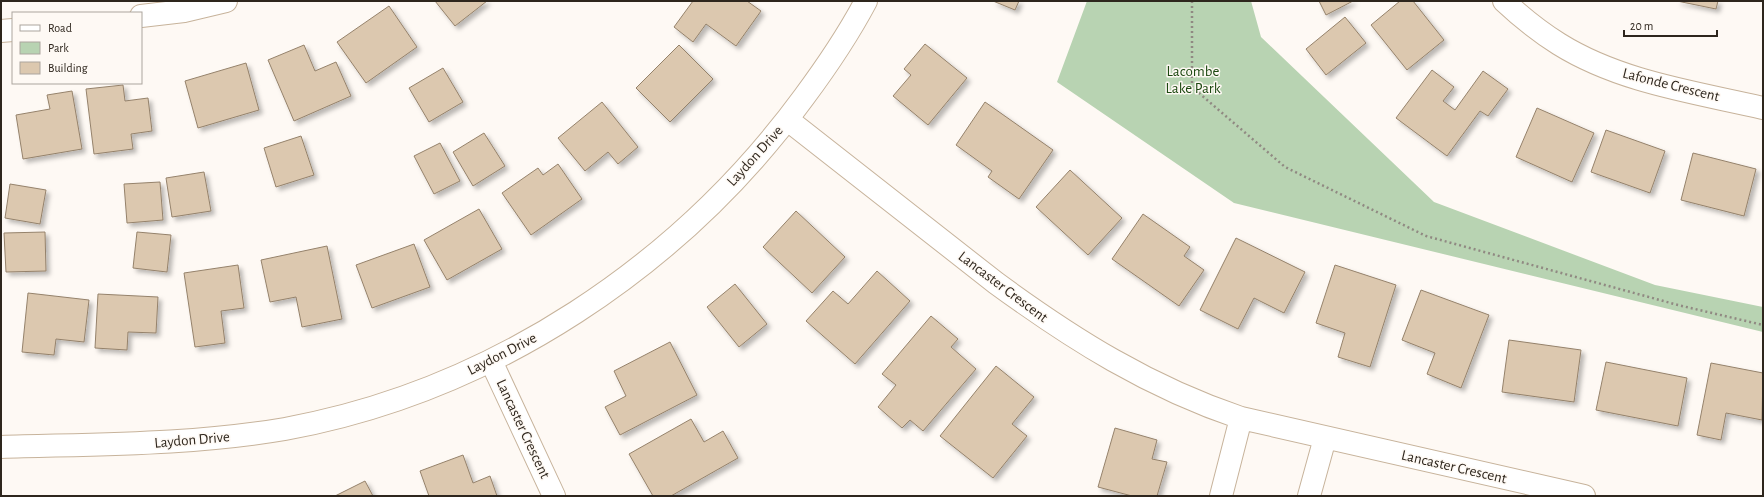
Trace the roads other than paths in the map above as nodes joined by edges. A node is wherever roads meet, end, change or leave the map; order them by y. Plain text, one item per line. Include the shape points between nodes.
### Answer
1 (226, 1) edge
2 (866, 1) edge
3 (1504, 1) edge
4 (142, 16) edge
5 (12, 30) edge
6 (1, 31) edge
7 (1763, 108) edge
8 (788, 120) junction
9 (491, 361) junction
10 (1241, 418) junction
11 (1325, 438) junction
12 (1, 447) edge
13 (554, 496) edge
14 (1221, 496) edge
15 (1309, 496) edge
16 (1584, 496) edge

1 - 4 street
2 - 8 street, Laydon Drive via 839,48
3 - 7 street, Lafonde Crescent via 1560,44 1618,72
5 - 6 street
8 - 9 street, Laydon Drive via 763,151 708,208 663,249 611,289 567,318
8 - 10 street, Lancaster Crescent via 996,283 1062,331 1144,378
9 - 12 street, Laydon Drive via 406,396 288,428 163,443
9 - 13 street, Lancaster Crescent
10 - 11 street, Lancaster Crescent
10 - 14 street
11 - 15 street
11 - 16 street, Lancaster Crescent

